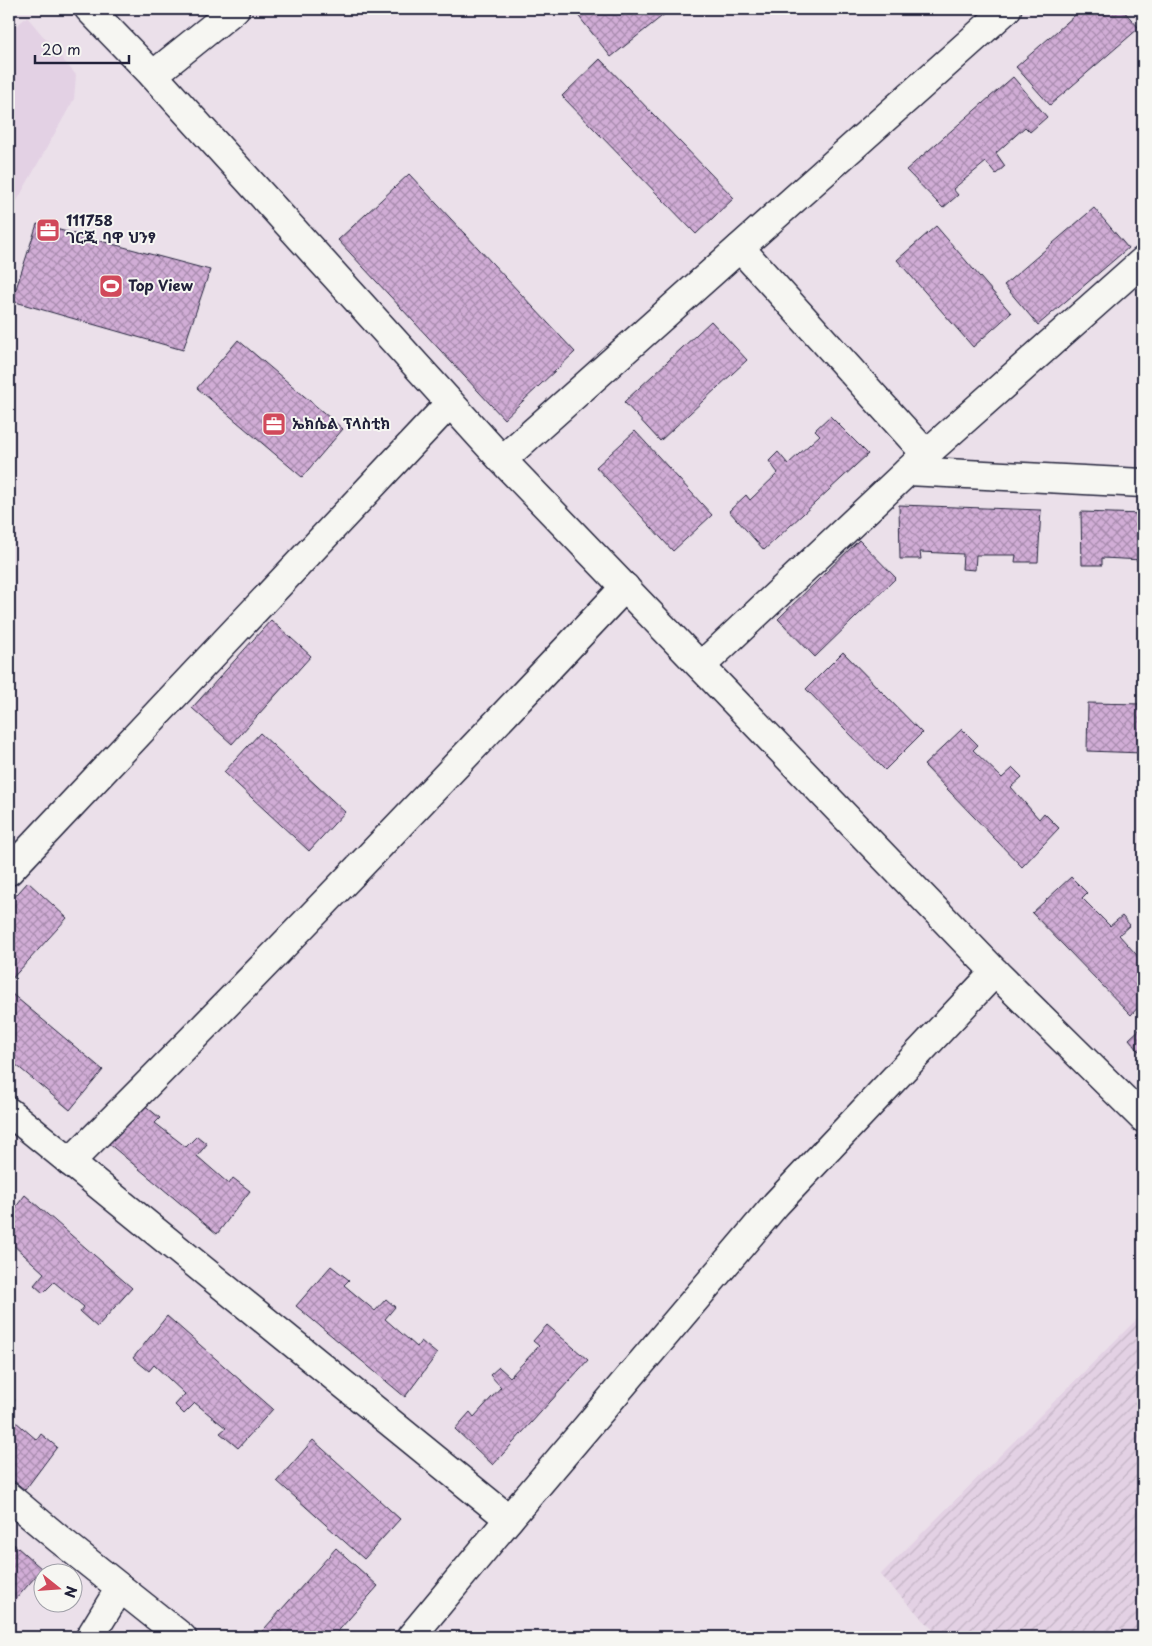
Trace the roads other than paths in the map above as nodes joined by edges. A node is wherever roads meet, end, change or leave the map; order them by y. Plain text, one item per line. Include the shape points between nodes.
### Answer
1 (89, 9) edge
2 (235, 9) edge
3 (1007, 9) edge
4 (153, 75) junction
5 (740, 248) junction
6 (1143, 261) edge
7 (450, 403) junction
8 (502, 460) junction
9 (917, 463) junction
10 (1143, 483) edge
11 (625, 587) junction
12 (701, 666) junction
13 (9, 871) edge
14 (996, 972) junction
15 (9, 1112) edge
16 (1143, 1118) edge
17 (70, 1162) junction
18 (9, 1496) edge
19 (509, 1519) junction
20 (120, 1588) junction
21 (90, 1637) edge
22 (182, 1637) edge
23 (411, 1637) edge

1 - 4 street
2 - 4 street
3 - 5 street
4 - 7 street
5 - 8 street
5 - 9 street
6 - 9 street
7 - 8 street
7 - 13 street
8 - 11 street
9 - 10 street
9 - 12 street
11 - 12 street
11 - 17 street via 415,810
12 - 14 street
14 - 16 street
14 - 19 street via 776,1204
15 - 17 street
17 - 19 street
18 - 20 street
19 - 23 street
20 - 21 street
20 - 22 street

